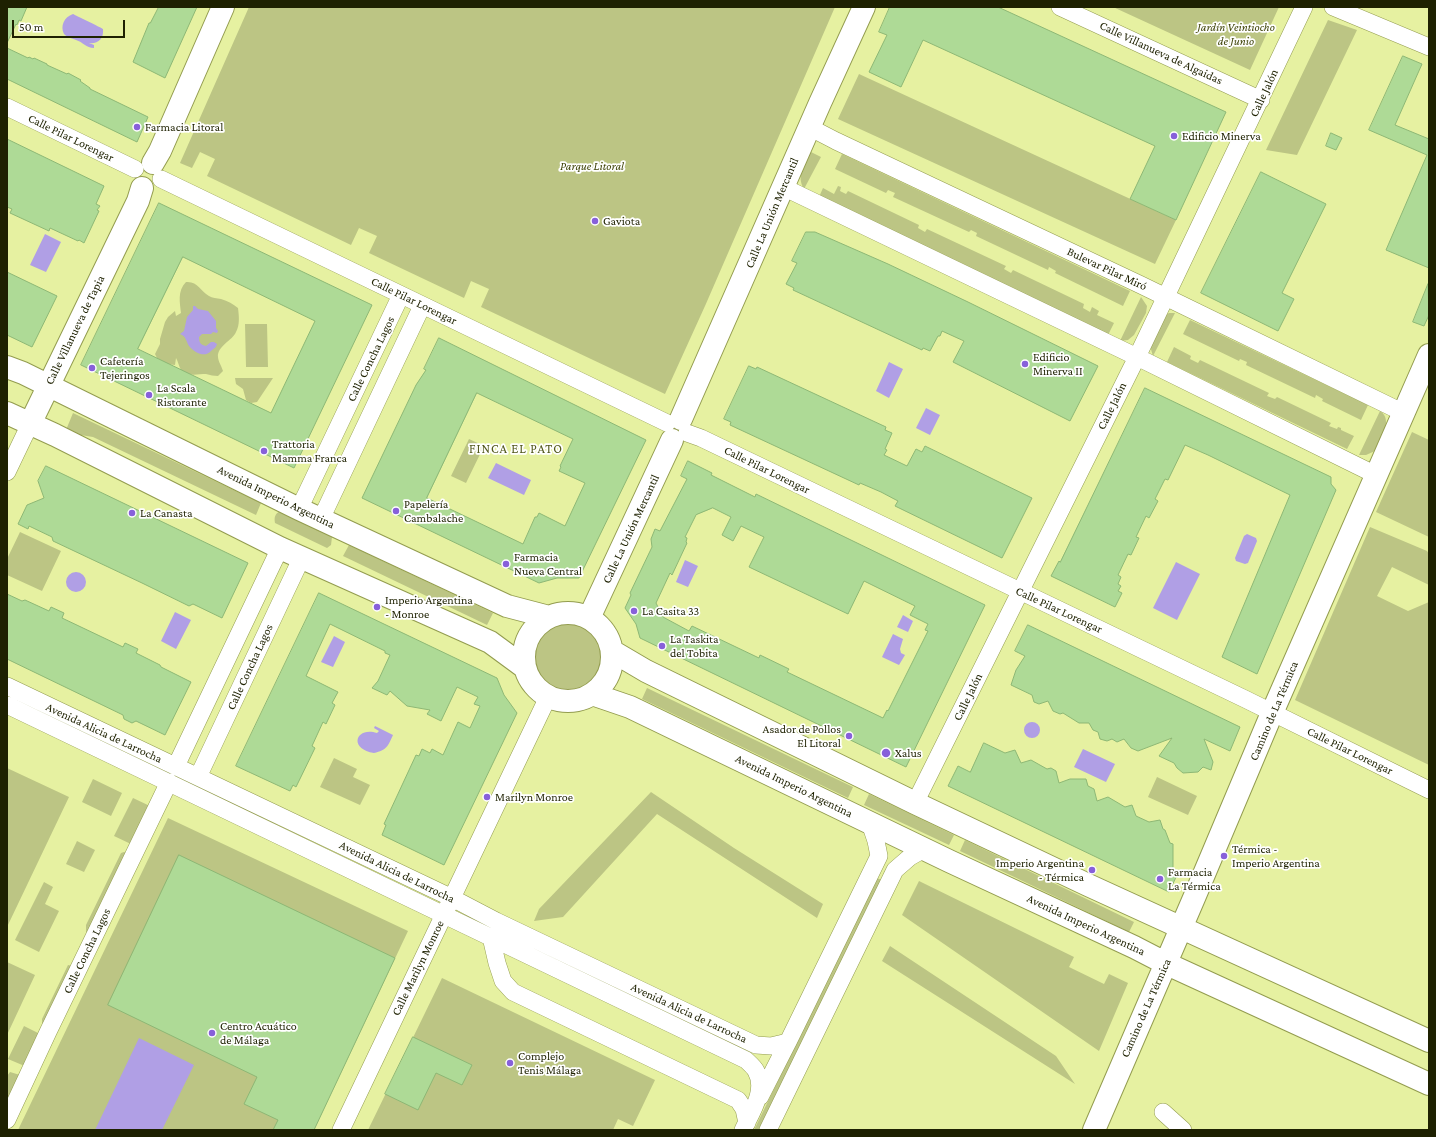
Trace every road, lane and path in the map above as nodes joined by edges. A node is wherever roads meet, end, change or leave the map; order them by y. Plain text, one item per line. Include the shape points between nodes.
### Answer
1 (223, 7) edge
2 (864, 7) edge
3 (1060, 7) edge
4 (1304, 7) edge
5 (1333, 7) edge
6 (1429, 46) edge
7 (1261, 100) junction
8 (7, 107) edge
9 (809, 127) junction
10 (148, 175) junction
11 (783, 187) junction
12 (401, 295) junction
13 (1165, 297) junction
14 (422, 306) junction
15 (1429, 355) edge
16 (1137, 357) junction
17 (7, 367) edge
18 (48, 386) junction
19 (7, 413) edge
20 (1404, 413) junction
21 (30, 424) junction
22 (677, 429) junction
23 (7, 472) edge
24 (1376, 474) junction
25 (299, 508) junction
26 (321, 519) junction
27 (280, 548) junction
28 (302, 557) junction
29 (1020, 592) junction
30 (549, 617) junction
31 (589, 618) junction
32 (612, 651) junction
33 (524, 667) junction
34 (7, 686) edge
35 (592, 694) junction
36 (548, 697) junction
37 (7, 705) edge
38 (1272, 713) junction
39 (176, 766) junction
40 (198, 777) junction
41 (169, 782) junction
42 (1429, 790) edge
43 (915, 803) junction
44 (870, 823) junction
45 (924, 849) junction
46 (452, 898) junction
47 (444, 915) junction
48 (1181, 928) junction
49 (491, 937) junction
50 (1165, 963) junction
51 (1429, 1041) edge
52 (788, 1042) junction
53 (1429, 1084) edge
54 (755, 1105) junction
55 (1163, 1112) dead end
56 (7, 1120) edge
57 (745, 1126) edge
58 (341, 1130) edge
59 (768, 1130) edge
60 (1094, 1130) edge
61 (1183, 1130) edge

1 - 10 street, Calle Villanueva de Tapia
2 - 9 street, Calle La Unión Mercantil
3 - 7 street, Calle Villanueva de Algaidas
4 - 7 street, Calle Jalón
5 - 6 street
7 - 13 street, Calle Jalón
8 - 10 street, Calle Pilar Lorengar
9 - 11 street, Calle La Unión Mercantil
9 - 13 street, Bulevar Pilar Miró
10 - 12 street, Calle Pilar Lorengar
10 - 18 street, Calle Villanueva de Tapia via 138,201
11 - 16 street
11 - 22 street, Calle La Unión Mercantil
12 - 14 street, Calle Pilar Lorengar
12 - 25 street, Calle Concha Lagos
13 - 16 street, Calle Jalón
13 - 20 street, Bulevar Pilar Miró
14 - 22 street, Calle Pilar Lorengar
14 - 26 street, Calle Concha Lagos
15 - 20 street, Camino de La Térmica
16 - 24 street
16 - 29 street, Calle Jalón
17 - 18 street, Avenida Imperio Argentina
18 - 21 street, Calle Villanueva de Tapia
18 - 25 street, Avenida Imperio Argentina
19 - 21 street
20 - 24 street, Camino de La Térmica
21 - 23 street, Calle Villanueva de Tapia
21 - 27 street
22 - 29 street, Calle Pilar Lorengar via 701,438
22 - 31 street, Calle La Unión Mercantil
24 - 38 street, Camino de La Térmica
25 - 26 street, Avenida Imperio Argentina
26 - 30 street, Avenida Imperio Argentina via 507,606
27 - 28 street
27 - 39 street, Calle Concha Lagos
28 - 33 street via 490,642
28 - 40 street, Calle Concha Lagos
29 - 38 street, Calle Pilar Lorengar
29 - 43 street, Calle Jalón
30 - 31 street via 569,613
30 - 33 street via 533,629 524,647
31 - 32 street via 604,632
32 - 35 street via 611,668 604,683
32 - 43 street via 646,671
33 - 36 street via 537,690
34 - 39 street, Avenida Alicia de Larrocha
35 - 36 street via 578,700 563,701
35 - 44 street, Avenida Imperio Argentina via 630,707
36 - 46 street, Calle Marilyn Monroe
37 - 41 street, Avenida Alicia de Larrocha
38 - 42 street, Calle Pilar Lorengar
38 - 48 street, Camino de La Térmica
39 - 40 street, Avenida Alicia de Larrocha
40 - 46 street, Avenida Alicia de Larrocha
41 - 47 street, Avenida Alicia de Larrocha
41 - 56 street, Calle Concha Lagos
43 - 48 street
44 - 45 street, Avenida Imperio Argentina
44 - 52 street, Avenida Alicia de Larrocha via 879,856
45 - 50 street, Avenida Imperio Argentina via 1134,946
45 - 59 street via 896,870
46 - 47 street, Calle Marilyn Monroe
46 - 52 street, Avenida Alicia de Larrocha via 756,1045 771,1046
47 - 49 street, Avenida Alicia de Larrocha
47 - 58 street, Calle Marilyn Monroe
48 - 50 street, Camino de La Térmica
48 - 51 street
49 - 54 street, Avenida Alicia de Larrocha via 746,1060 756,1071 760,1086
49 - 57 street, Avenida Alicia de Larrocha via 503,981 513,992 738,1100 744,1109
50 - 53 street, Avenida Imperio Argentina
50 - 60 street, Camino de La Térmica
52 - 54 street, Avenida Alicia de Larrocha
54 - 57 street, Avenida Alicia de Larrocha
55 - 61 street

